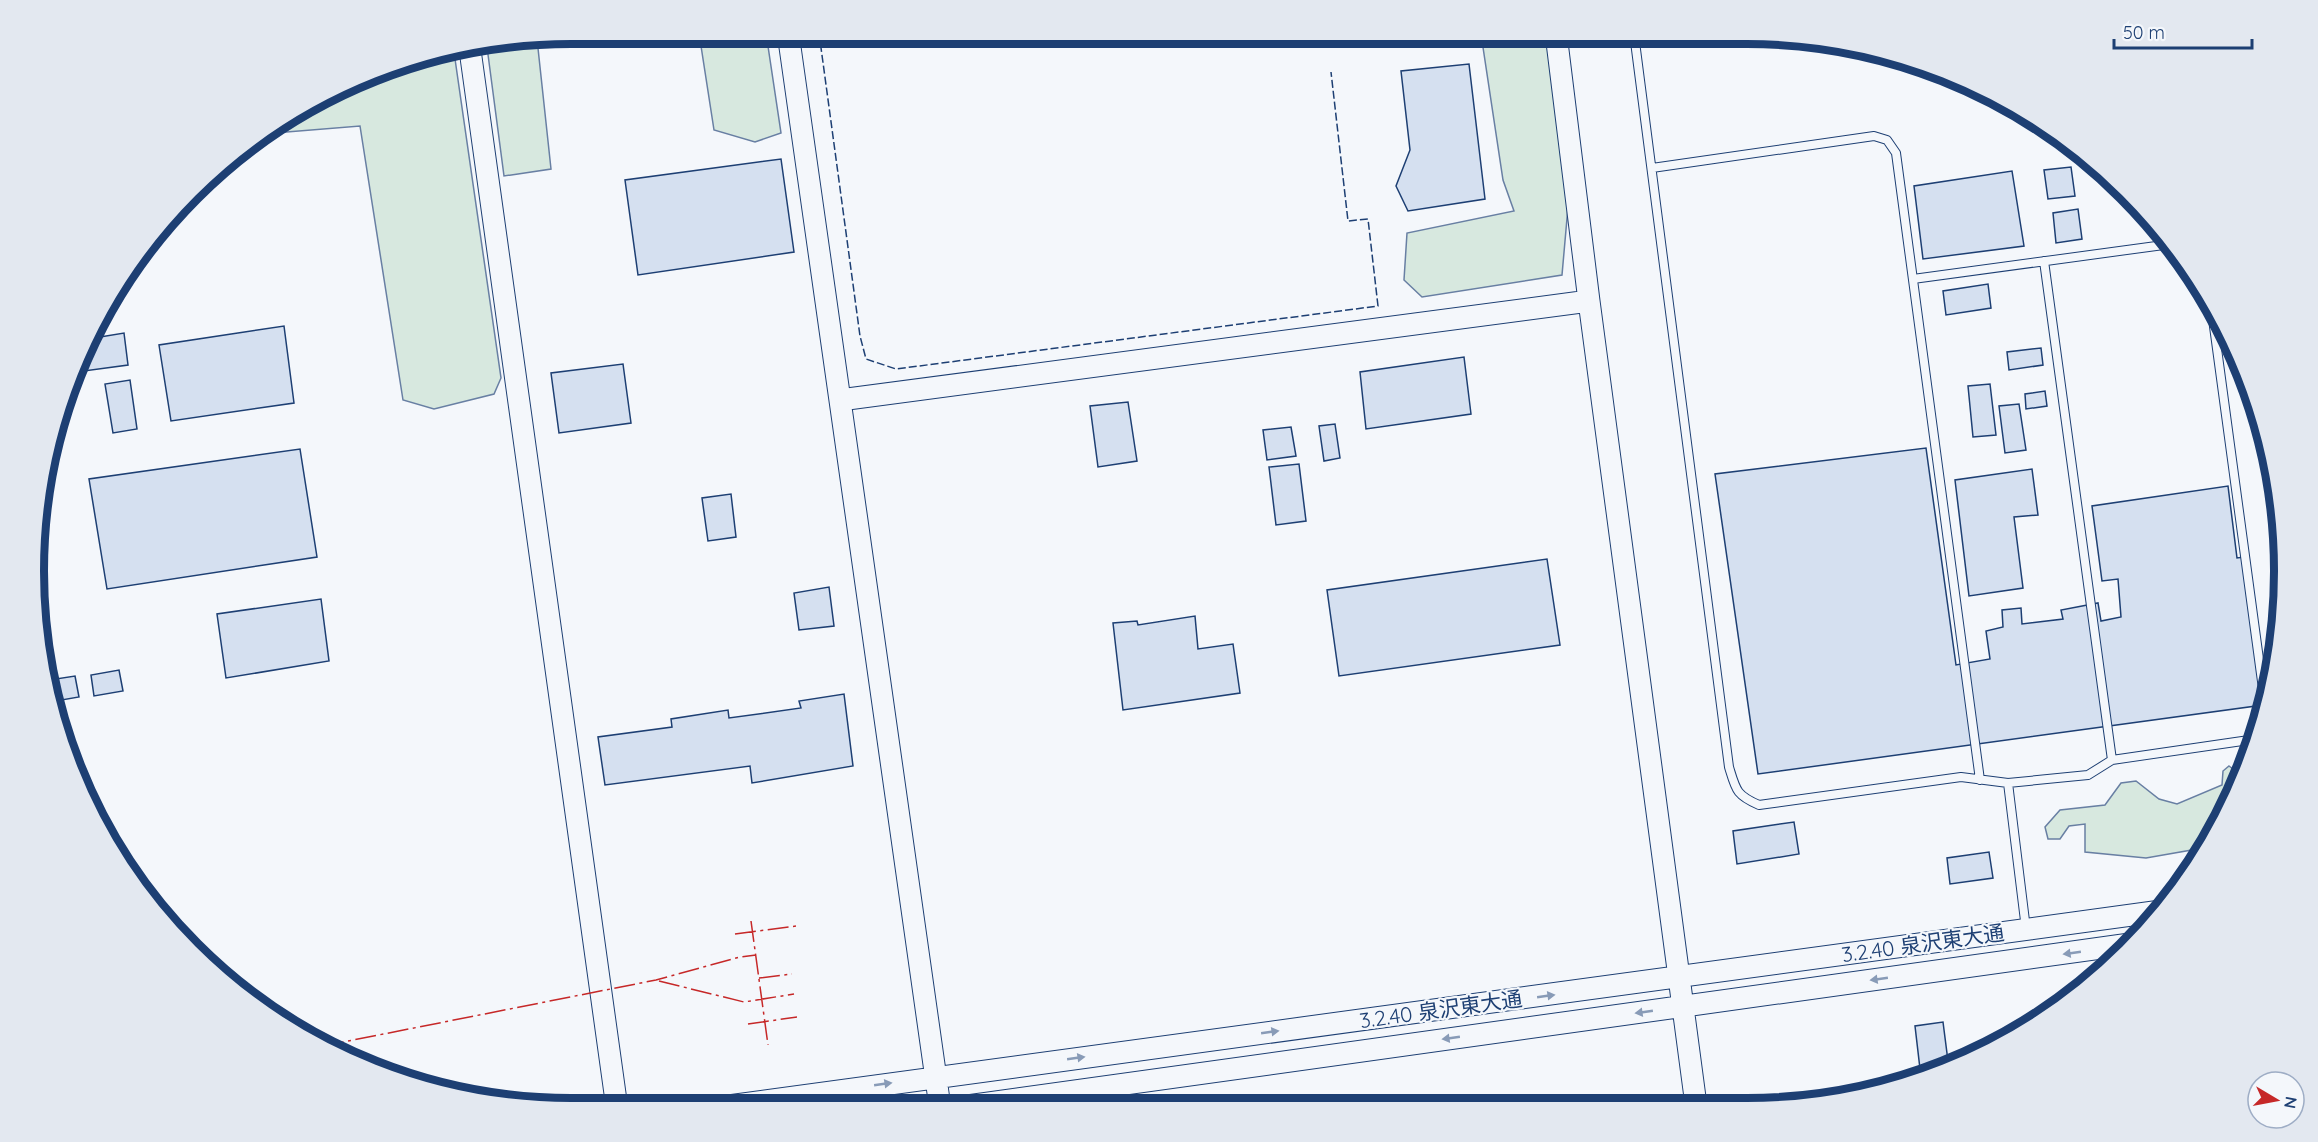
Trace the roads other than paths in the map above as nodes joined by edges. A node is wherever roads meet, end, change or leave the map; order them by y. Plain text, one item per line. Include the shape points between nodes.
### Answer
1 (789, 43) edge
2 (1557, 43) edge
3 (1635, 43) edge
4 (470, 54) edge
5 (1652, 168) junction
6 (2161, 245) edge
7 (2044, 261) junction
8 (1913, 279) junction
9 (1589, 301) junction
10 (2214, 326) edge
11 (840, 400) junction
12 (2262, 683) edge
13 (2247, 740) edge
14 (2112, 760) junction
15 (1980, 780) junction
16 (2008, 783) junction
17 (2149, 913) edge
18 (2026, 930) junction
19 (2118, 946) edge
20 (1680, 978) junction
21 (1682, 1007) junction
22 (936, 1077) junction
23 (616, 1099) edge
24 (778, 1099) edge
25 (939, 1099) edge
26 (1018, 1099) edge
27 (1695, 1099) edge

1 - 11 street
2 - 9 street
3 - 5 lane
4 - 23 street
5 - 8 lane via 1874,136 1887,140 1896,153
5 - 15 lane via 1735,788 1741,797 1759,805 1961,777
6 - 7 lane
7 - 8 lane
7 - 14 lane
8 - 15 lane
9 - 11 street
9 - 20 street
10 - 12 lane
11 - 22 street
13 - 14 lane
14 - 16 lane via 2088,775
15 - 16 lane
16 - 18 lane
17 - 18 street, 3.2.40 泉沢東大通
18 - 20 street, 3.2.40 泉沢東大通
19 -> 21 street, 3.2.40 泉沢東大通
20 - 21 street
22 -> 20 street, 3.2.40 泉沢東大通
21 -> 26 street, 3.2.40 泉沢東大通
21 - 27 street
24 -> 22 street, 3.2.40 泉沢東大通
22 - 25 street

